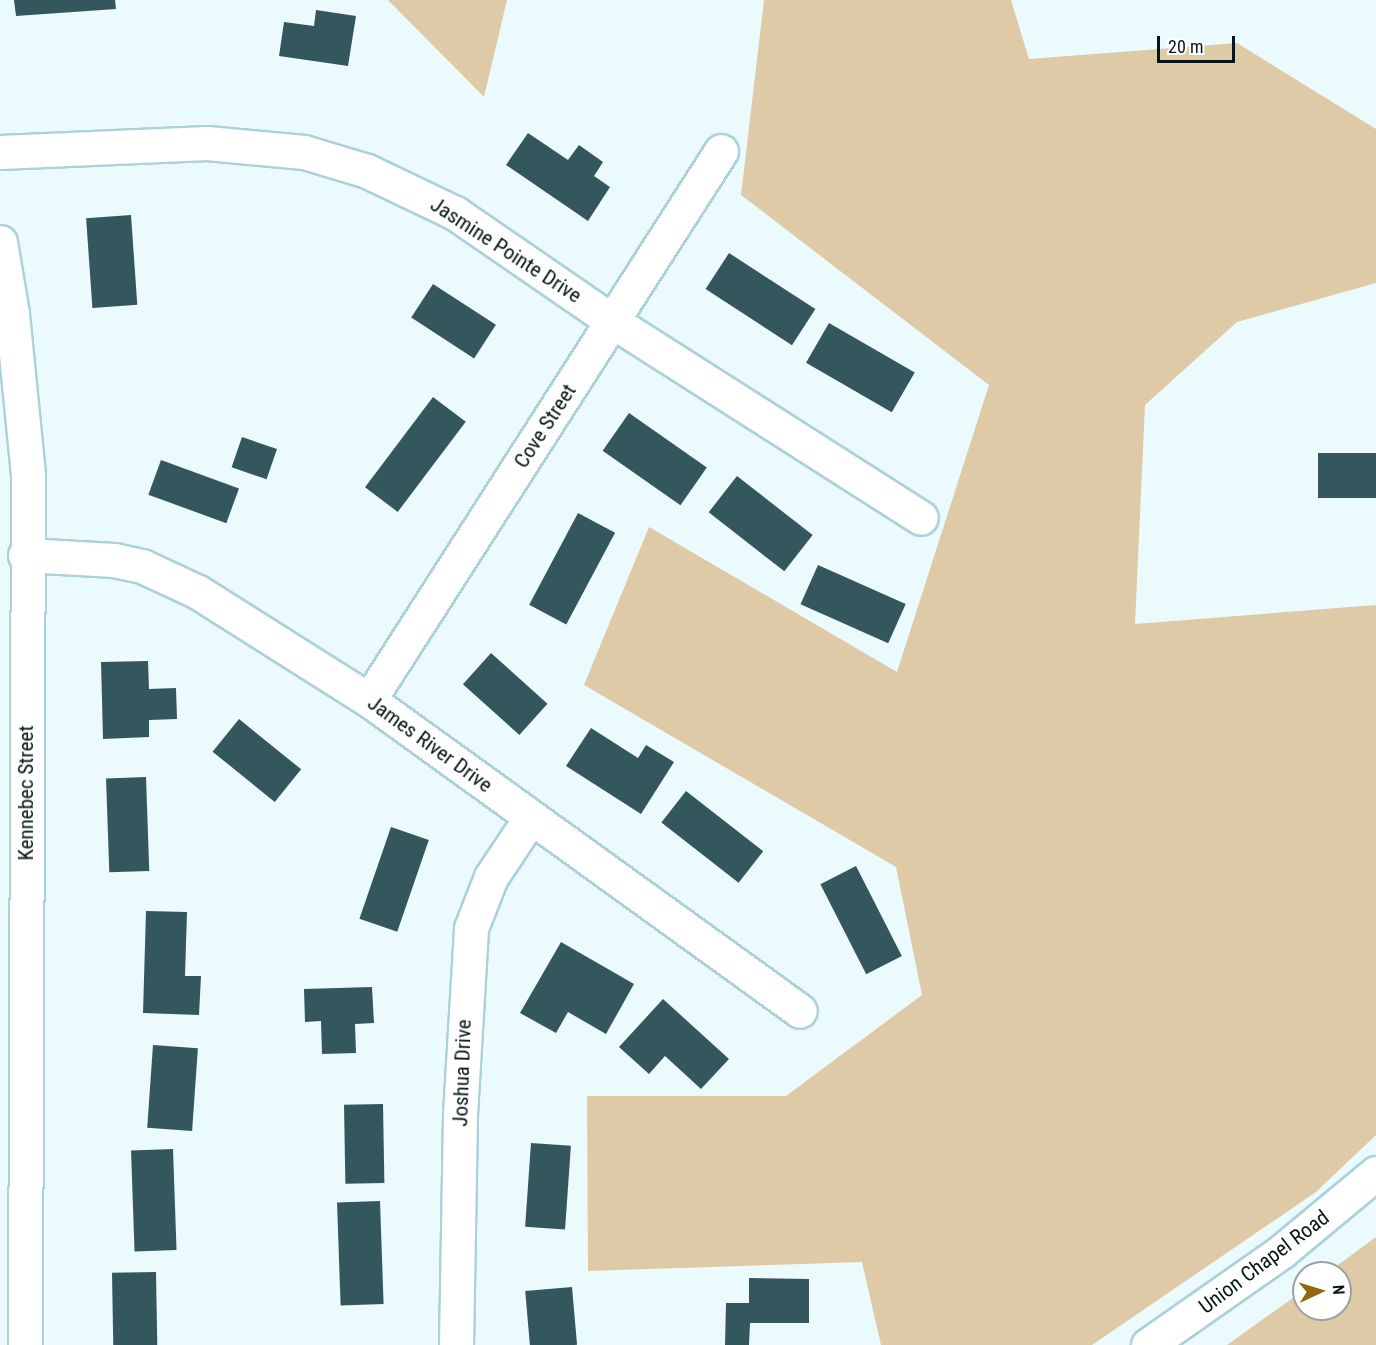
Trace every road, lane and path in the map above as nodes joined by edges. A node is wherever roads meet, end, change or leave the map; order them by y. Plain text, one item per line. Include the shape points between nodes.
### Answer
1 (721, 151) dead end
2 (0, 152) edge
3 (0, 242) edge
4 (612, 321) junction
5 (10, 398) edge
6 (921, 518) dead end
7 (25, 555) junction
8 (369, 700) junction
9 (531, 817) junction
10 (800, 1011) dead end
11 (1376, 1173) edge
12 (25, 1345) edge
13 (456, 1345) edge
14 (1148, 1345) edge

1 - 4 street, Cove Street
2 - 4 street, Jasmine Pointe Drive via 207,143 304,152 366,171 426,197
3 - 5 street, Kennebec Street via 12,314
4 - 6 street, Jasmine Pointe Drive
4 - 8 street, Cove Street
5 - 7 street, Kennebec Street via 28,475
7 - 8 street, James River Drive via 114,560 142,566 198,592
7 - 12 street, Kennebec Street
8 - 9 street, James River Drive
9 - 10 street, James River Drive
9 - 13 street, Joshua Drive via 491,877 471,928 460,1114
11 - 14 street, Union Chapel Road via 1282,1251

